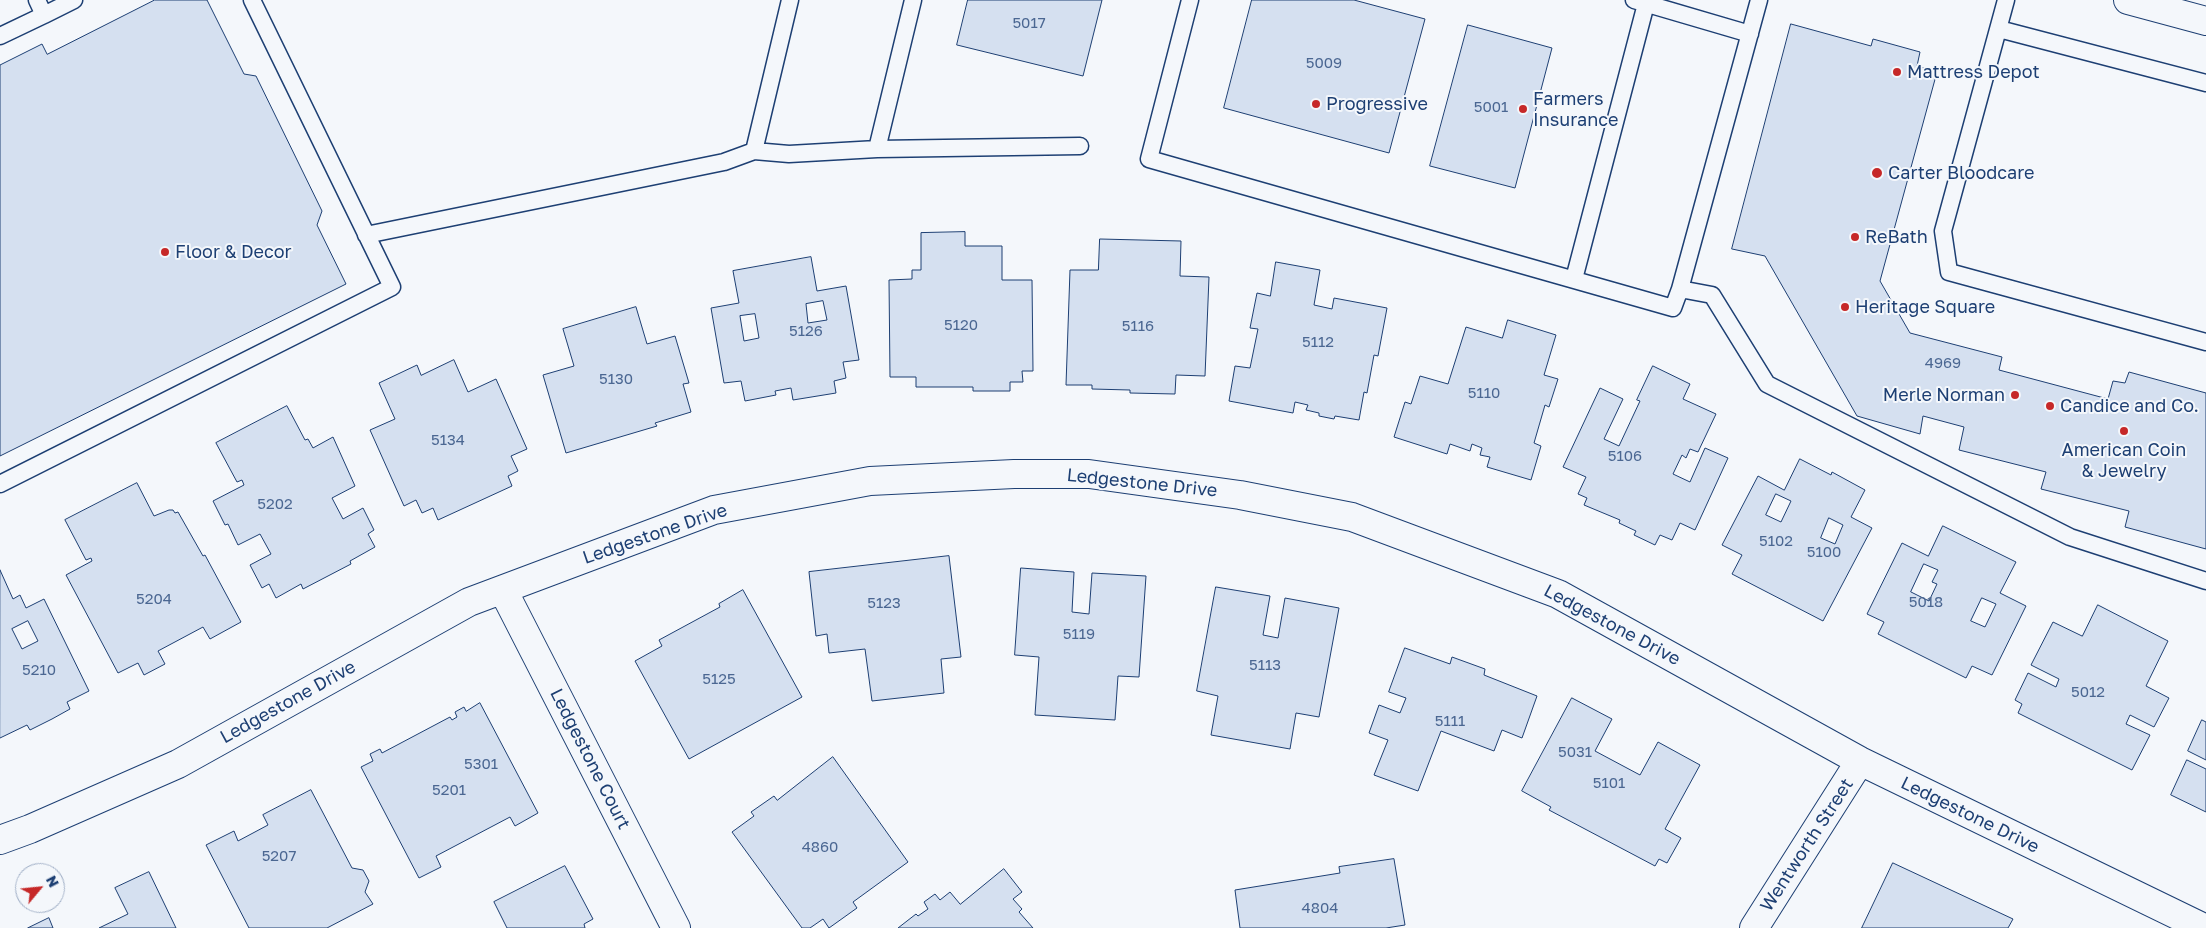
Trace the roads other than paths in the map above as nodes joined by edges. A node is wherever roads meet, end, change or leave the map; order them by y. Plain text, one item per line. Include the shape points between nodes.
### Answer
1 (74, 0) edge
2 (252, 0) edge
3 (790, 0) edge
4 (914, 0) edge
5 (1190, 0) edge
6 (1759, 0) edge
7 (2006, 0) edge
8 (2128, 0) edge
9 (1642, 1) edge
10 (40, 7) edge
11 (2206, 21) edge
12 (1999, 29) junction
13 (1750, 34) junction
14 (0, 36) edge
15 (2206, 83) edge
16 (1080, 146) dead end
17 (877, 149) junction
18 (754, 151) junction
19 (366, 235) junction
20 (1574, 279) junction
21 (1680, 289) junction
22 (2206, 342) edge
23 (0, 484) edge
24 (2206, 581) edge
25 (503, 590) junction
26 (1860, 762) junction
27 (0, 840) edge
28 (676, 928) edge
29 (1754, 928) edge
30 (2204, 928) edge

1 - 10 lane
2 - 19 lane
3 - 18 lane
4 - 17 lane
5 - 20 lane via 1149,159
6 - 13 lane
7 - 12 lane
8 - 11 street
9 - 13 lane
9 - 20 lane
10 - 14 lane
12 - 15 lane
12 - 22 lane via 1943,231 1949,272
13 - 21 lane
16 - 17 lane
17 - 18 lane via 789,154
18 - 19 lane via 724,162
19 - 23 lane via 392,287
20 - 21 lane via 1673,308
21 - 24 lane via 1712,295 1767,384 2070,537
25 - 26 street, Ledgestone Drive via 714,510 870,481 1089,474 1240,495 1352,517 1558,594
25 - 27 street, Ledgestone Drive via 469,602 178,764
25 - 28 street, Ledgestone Court
26 - 29 street, Wentworth Street
26 - 30 street, Ledgestone Drive

